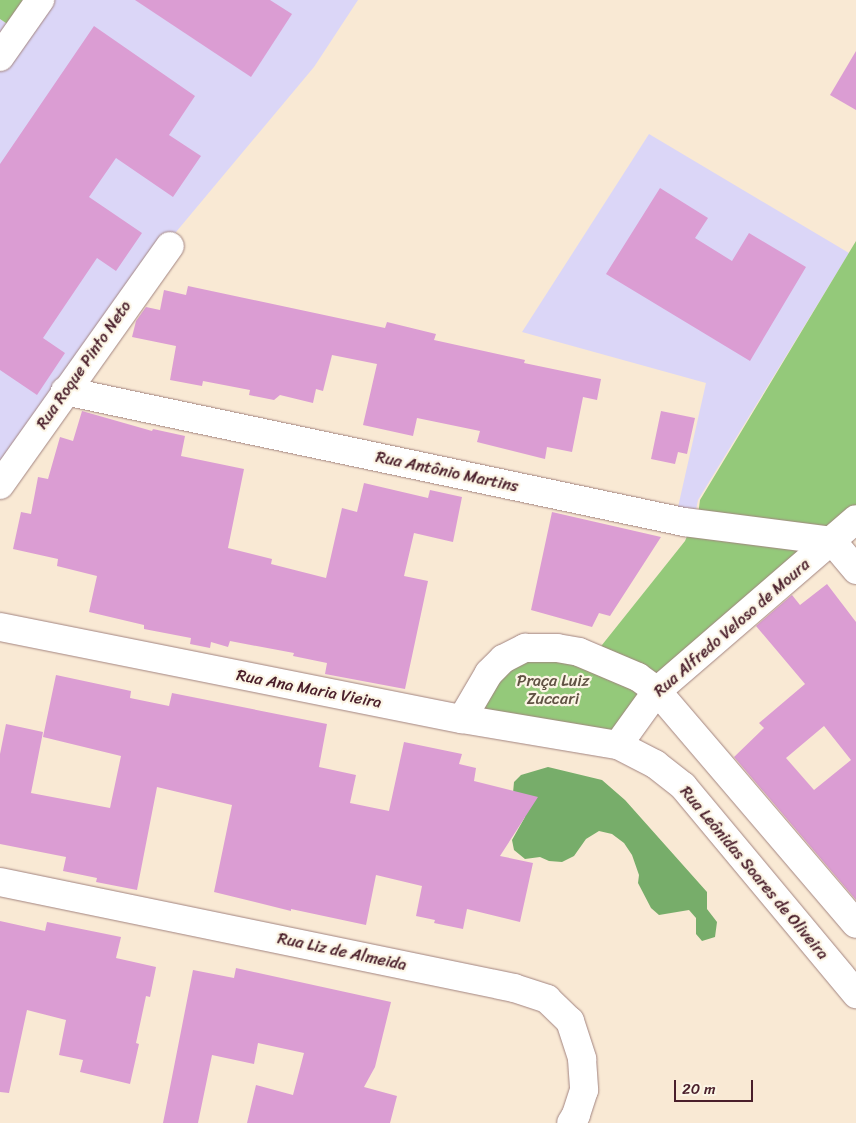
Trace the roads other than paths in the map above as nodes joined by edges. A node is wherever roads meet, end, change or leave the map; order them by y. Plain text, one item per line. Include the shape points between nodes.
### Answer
1 (40, 0) edge
2 (0, 57) edge
3 (170, 246) dead end
4 (65, 391) junction
5 (0, 485) edge
6 (856, 519) edge
7 (832, 541) junction
8 (856, 570) edge
9 (0, 627) edge
10 (656, 690) junction
11 (462, 719) junction
12 (618, 745) junction
13 (0, 882) edge
14 (856, 924) edge
15 (856, 994) edge
16 (570, 1123) edge

1 - 2 street
3 - 4 street, Rua Roque Pinto Neto
4 - 5 street, Rua Roque Pinto Neto
4 - 7 street, Rua Antônio Martins via 684,522
6 - 7 street, Rua Alfredo Veloso de Moura
7 - 8 street
7 - 10 street, Rua Alfredo Veloso de Moura
9 - 11 street, Rua Ana Maria Vieira
10 - 11 street via 638,677 579,652 524,648 503,659 489,674
10 - 12 street, Rua Alfredo Veloso de Moura
10 - 14 street
11 - 12 street, Rua Ana Maria Vieira
12 - 15 street, Rua Leônidas Soares de Oliveira via 655,764 684,786
13 - 16 street, Rua Liz de Almeida via 514,988 547,1000 570,1021 582,1059 584,1090

